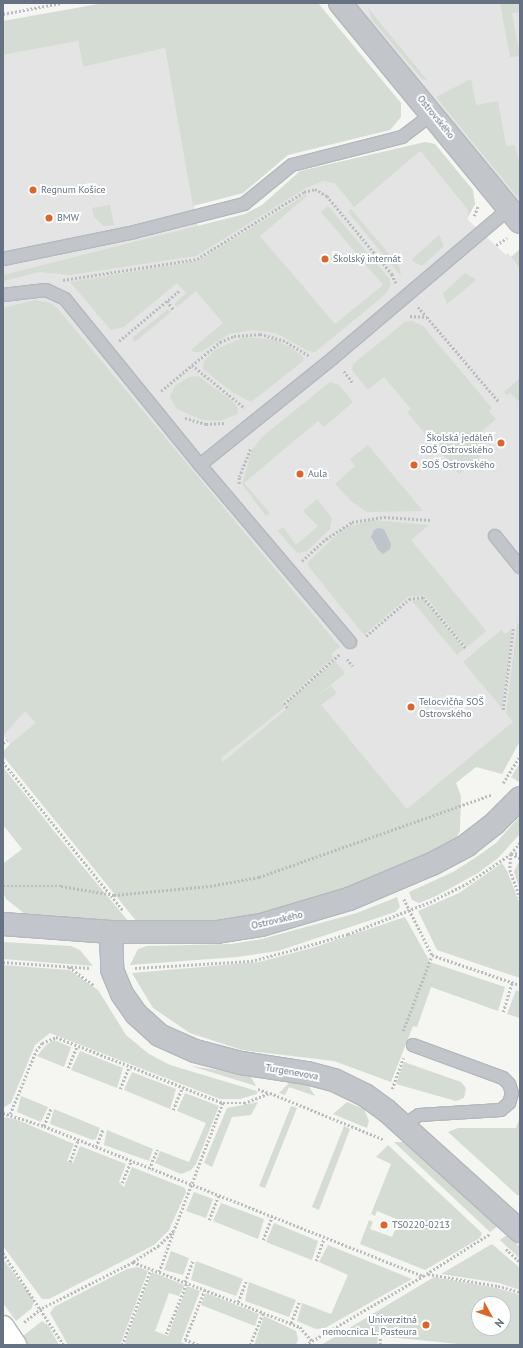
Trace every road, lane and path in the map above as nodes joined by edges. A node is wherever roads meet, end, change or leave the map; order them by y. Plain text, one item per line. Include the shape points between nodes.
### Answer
1 (61, 3) edge
2 (346, 6) edge
3 (3, 14) edge
4 (433, 114) junction
5 (514, 216) edge
6 (3, 259) edge
7 (395, 281) junction
8 (69, 285) dead end
9 (394, 288) dead end
10 (180, 290) dead end
11 (3, 295) edge
12 (408, 295) junction
13 (167, 301) junction
14 (174, 310) dead end
15 (407, 317) dead end
16 (427, 317) junction
17 (112, 336) dead end
18 (117, 342) junction
19 (122, 348) dead end
20 (307, 362) dead end
21 (348, 364) dead end
22 (192, 365) junction
23 (336, 374) dead end
24 (162, 398) dead end
25 (499, 402) dead end
26 (244, 414) dead end
27 (180, 415) dead end
28 (229, 423) dead end
29 (255, 442) dead end
30 (200, 465) junction
31 (241, 492) dead end
32 (431, 520) dead end
33 (496, 536) dead end
34 (295, 556) dead end
35 (300, 562) junction
36 (520, 567) edge
37 (305, 568) dead end
38 (406, 602) junction
39 (409, 606) dead end
40 (513, 628) dead end
41 (359, 632) dead end
42 (350, 642) dead end
43 (466, 648) dead end
44 (341, 652) dead end
45 (287, 708) dead end
46 (503, 710) dead end
47 (7, 740) dead end
48 (3, 743) edge
49 (3, 762) edge
50 (495, 794) dead end
51 (520, 798) edge
52 (520, 843) edge
53 (520, 853) edge
54 (511, 854) junction
55 (520, 858) edge
56 (3, 886) edge
57 (110, 894) junction
58 (520, 897) edge
59 (3, 924) edge
60 (111, 932) junction
61 (141, 932) junction
62 (432, 955) junction
63 (512, 983) junction
64 (520, 985) edge
65 (503, 1012) dead end
66 (401, 1036) dead end
67 (413, 1044) dead end
68 (77, 1046) junction
69 (399, 1052) dead end
70 (129, 1067) junction
71 (68, 1068) dead end
72 (182, 1088) junction
73 (120, 1089) dead end
74 (223, 1104) junction
75 (51, 1108) dead end
76 (385, 1109) junction
77 (174, 1110) dead end
78 (3, 1113) edge
79 (10, 1114) junction
80 (404, 1125) junction
81 (44, 1126) junction
82 (103, 1129) dead end
83 (78, 1140) junction
84 (391, 1143) dead end
85 (96, 1148) junction
86 (157, 1150) dead end
87 (130, 1161) junction
88 (70, 1162) dead end
89 (149, 1169) junction
90 (122, 1183) dead end
91 (192, 1185) junction
92 (218, 1196) junction
93 (272, 1217) junction
94 (209, 1220) dead end
95 (515, 1226) edge
96 (484, 1229) dead end
97 (174, 1231) junction
98 (490, 1234) junction
99 (324, 1238) junction
100 (495, 1239) dead end
101 (263, 1240) dead end
102 (500, 1243) dead end
103 (3, 1253) edge
104 (193, 1260) dead end
105 (316, 1261) dead end
106 (132, 1262) junction
107 (520, 1262) edge
108 (151, 1269) junction
109 (159, 1272) junction
110 (428, 1274) junction
111 (423, 1276) junction
112 (246, 1281) dead end
113 (186, 1282) junction
114 (204, 1289) junction
115 (520, 1292) edge
116 (238, 1302) junction
117 (299, 1302) dead end
118 (42, 1308) junction
119 (263, 1312) junction
120 (290, 1322) junction
121 (166, 1334) dead end
122 (9, 1335) edge
123 (380, 1338) dead end
124 (312, 1341) junction
125 (64, 1345) edge
126 (122, 1345) edge
127 (198, 1345) edge
128 (250, 1345) edge
129 (305, 1345) edge
130 (380, 1345) edge

1 - 3 path
2 - 4 street, Ostrovského
4 - 5 street, Ostrovského
4 - 6 lane via 402,137 292,165 244,204 134,232
5 - 12 lane
7 - 8 path via 392,274 327,196 315,189 304,192 196,259 60,280
7 - 9 path
7 - 12 path
10 - 13 path
11 - 30 lane via 46,290 65,299
12 - 16 path
12 - 30 lane
13 - 14 path
13 - 18 path
15 - 16 path
16 - 25 path
17 - 18 path
18 - 19 path
20 - 22 path via 312,358 283,340 248,333 220,342
21 - 23 path
22 - 24 path via 158,394
22 - 26 path via 248,410
27 - 28 path via 206,424
29 - 31 path via 248,451 239,477
30 - 42 lane
32 - 35 path via 384,517 352,522 326,539
33 - 36 lane
34 - 35 path
35 - 37 path
38 - 39 path
38 - 41 path via 364,638
38 - 43 path via 423,597
40 - 46 path
44 - 45 path via 284,704
47 - 48 path
49 - 57 path
50 - 57 path via 259,877 210,886
51 - 61 street, Ostrovského via 495,823 467,845 432,864 349,899 261,925 217,932
52 - 54 path
53 - 54 path
54 - 55 path
54 - 58 path via 510,870
54 - 62 path via 448,894 409,910
56 - 57 path via 61,886
57 - 61 path
59 - 60 street, Ostrovského
60 - 61 street, Ostrovského
60 - 76 street, Turgenevova via 112,970 122,994 136,1014 159,1034 182,1047 241,1063 307,1073 334,1080 365,1095
62 - 63 path
62 - 66 path
63 - 64 path
63 - 65 path
67 - 80 lane via 503,1078 509,1084 512,1093 509,1103 501,1110 419,1115
68 - 70 path
68 - 71 path
68 - 79 path via 56,1037 42,1043 36,1051
69 - 76 path via 404,1055
70 - 72 path
70 - 73 path
72 - 74 path
72 - 77 path
74 - 84 path via 244,1103 270,1093
74 - 91 path
75 - 81 path
76 - 80 street, Turgenevova
78 - 79 path
79 - 81 path
80 - 95 street, Turgenevova
81 - 83 path
82 - 85 path
83 - 85 path
83 - 88 path
85 - 87 path
86 - 89 path
87 - 89 path
87 - 90 path
89 - 91 path
91 - 92 path
91 - 97 path
92 - 93 path
92 - 94 path
93 - 99 path
93 - 101 path
95 - 98 path
96 - 98 path
97 - 106 path via 159,1246
97 - 109 path
98 - 100 path
98 - 110 path
99 - 105 path
99 - 111 path
102 - 107 path
103 - 118 path
104 - 113 path
106 - 108 path
106 - 118 path
108 - 109 path
108 - 126 path
109 - 113 path
110 - 111 path
110 - 115 path
111 - 124 path
112 - 116 path
113 - 114 path
113 - 121 path
114 - 116 path
114 - 127 path via 185,1340
116 - 119 path
117 - 120 path
118 - 122 path
118 - 125 path
119 - 120 path
119 - 128 path
120 - 124 path via 300,1326
123 - 130 path
124 - 129 path

